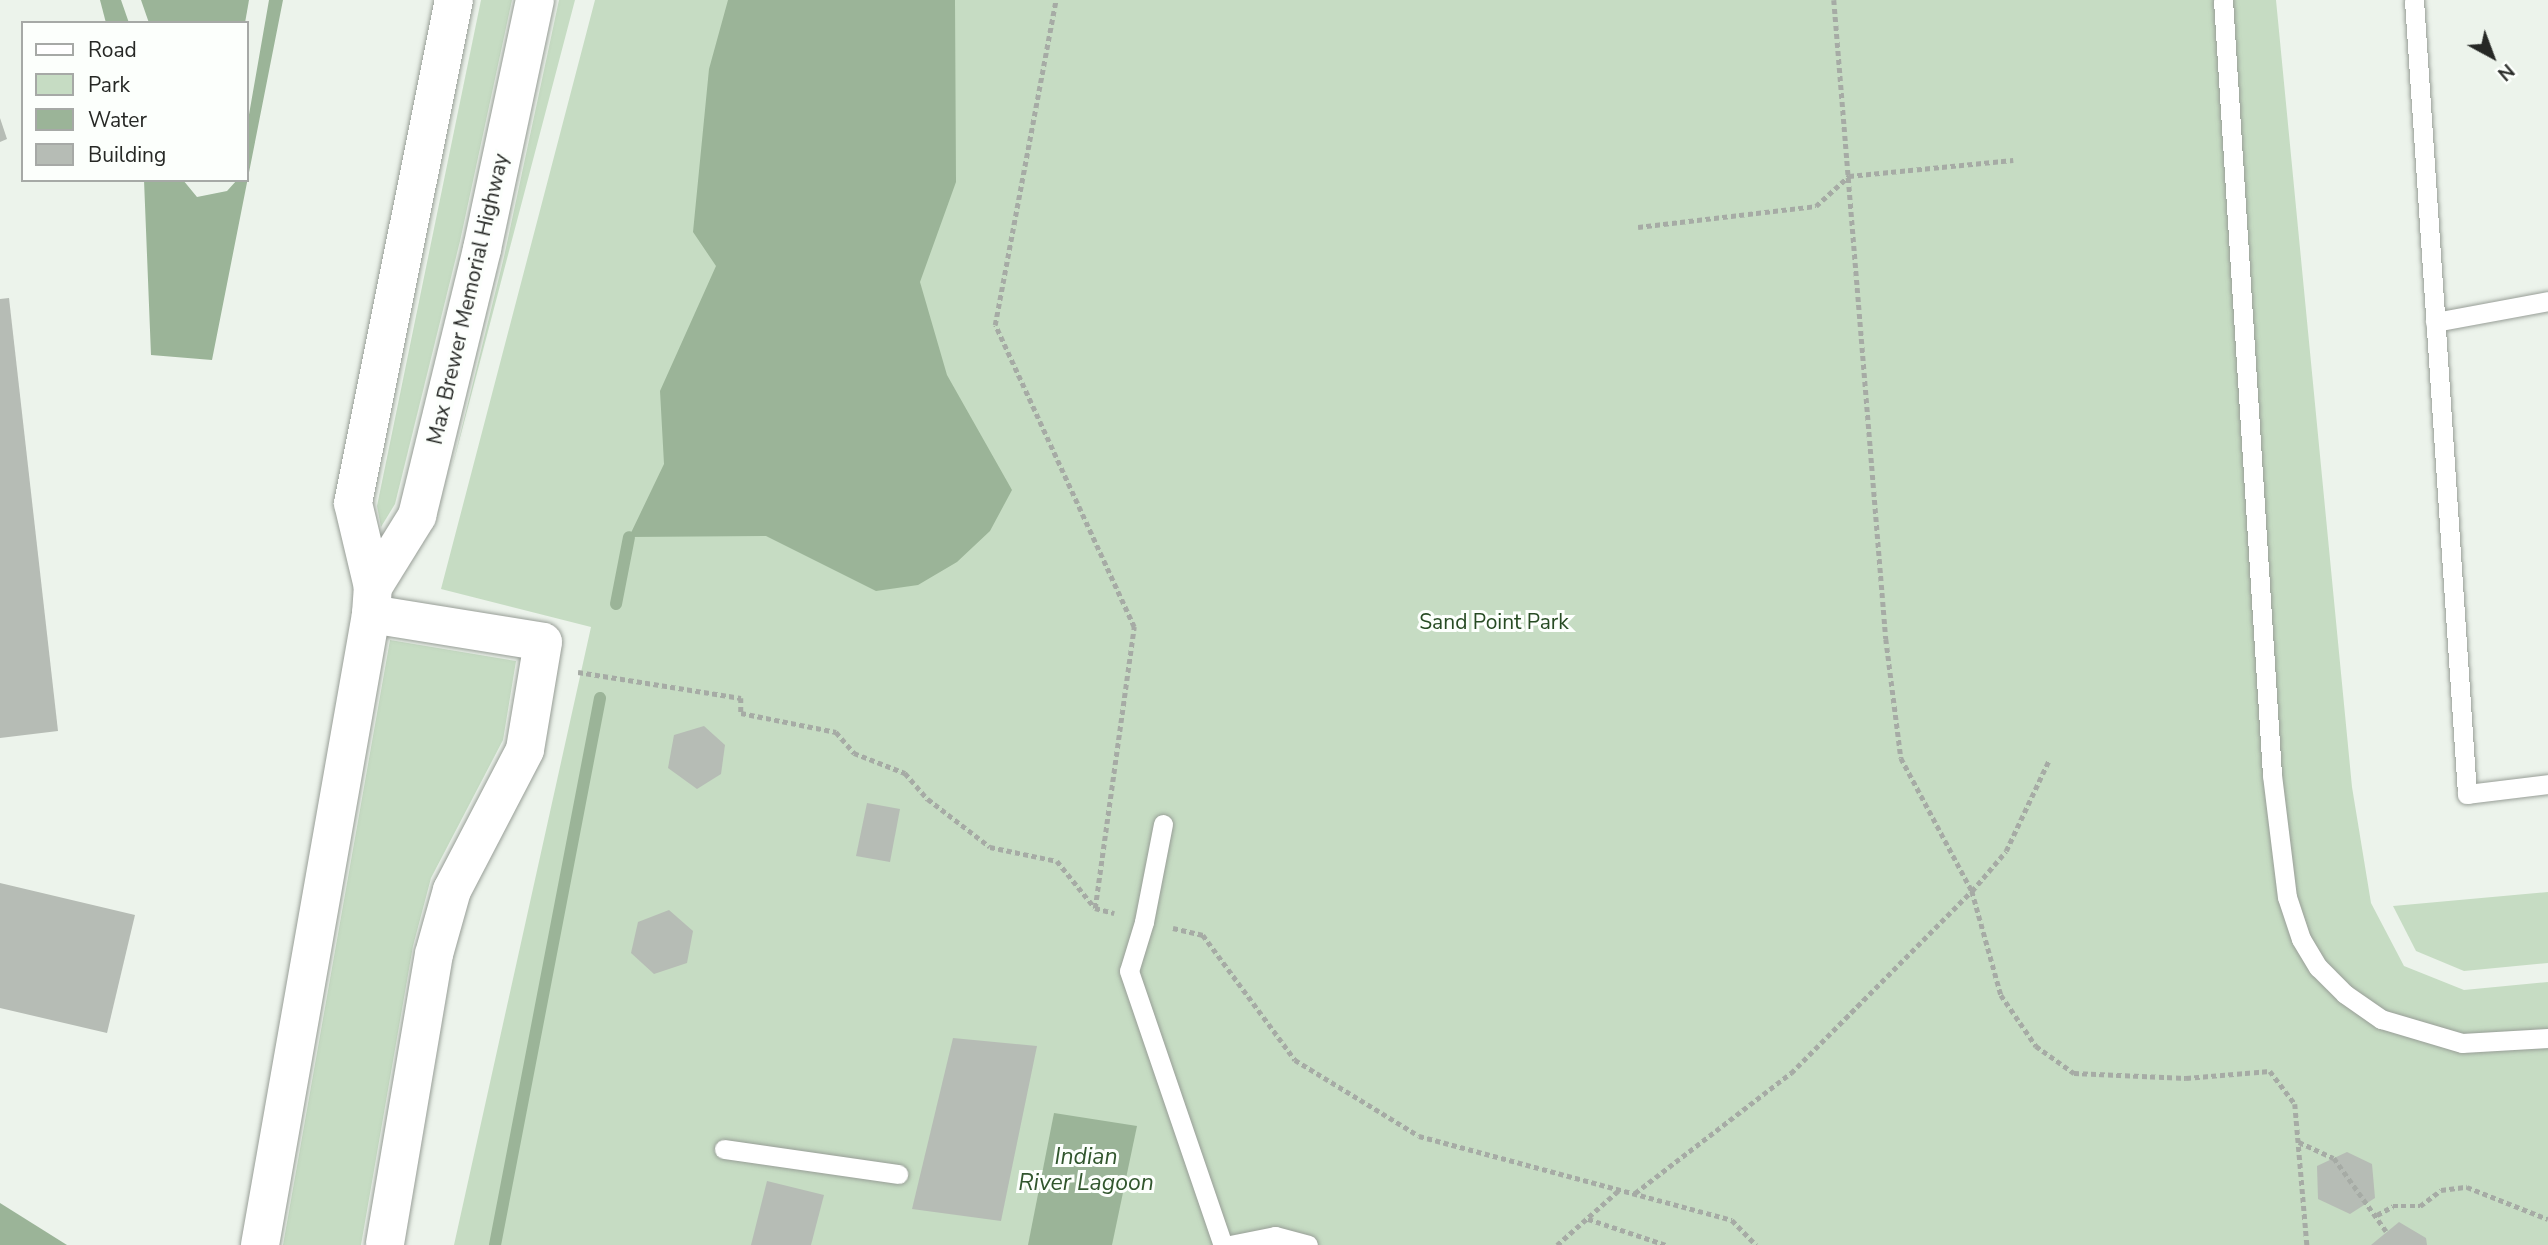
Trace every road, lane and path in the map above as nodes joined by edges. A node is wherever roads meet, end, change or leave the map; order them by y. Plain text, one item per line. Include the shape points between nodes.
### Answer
1 (454, 0) edge
2 (536, 0) edge
3 (1056, 0) edge
4 (1834, 0) edge
5 (2223, 0) edge
6 (2414, 0) edge
7 (2013, 160) dead end
8 (1849, 176) junction
9 (1638, 227) dead end
10 (2548, 301) edge
11 (2435, 322) junction
12 (372, 601) junction
13 (538, 669) junction
14 (2049, 760) dead end
15 (2548, 784) edge
16 (1163, 824) dead end
17 (1972, 891) junction
18 (1095, 908) junction
19 (1144, 922) junction
20 (2548, 1038) edge
21 (2298, 1142) junction
22 (724, 1149) dead end
23 (898, 1174) dead end
24 (1620, 1189) junction
25 (1635, 1193) junction
26 (2376, 1215) junction
27 (1587, 1218) junction
28 (2548, 1219) edge
29 (2386, 1231) dead end
30 (260, 1245) edge
31 (385, 1245) edge
32 (1223, 1245) edge
33 (1230, 1245) edge
34 (1308, 1245) edge
35 (1557, 1245) edge
36 (1665, 1245) edge
37 (1756, 1245) edge
38 (2306, 1245) edge

1 - 12 main road, Max Brewer Memorial Highway via 354,503
2 - 12 main road, Max Brewer Memorial Highway via 417,516
3 - 18 path via 995,325 1134,627
4 - 8 path
5 - 20 lane via 2277,838 2301,939 2318,967 2345,994 2381,1019 2462,1043
6 - 11 lane
7 - 8 path
8 - 9 path via 1815,206
8 - 17 path via 1886,639 1901,758
10 - 11 lane
11 - 15 lane via 2467,794
12 - 13 main road via 543,642
12 - 30 main road, Max Brewer Memorial Highway
13 - 18 path via 741,698 741,713 836,732 854,752 905,774 928,799 990,847 1057,861
13 - 31 main road via 525,750 452,890 441,929
14 - 17 path via 2006,851
16 - 19 lane
17 - 21 path via 2001,995 2036,1046 2074,1073 2186,1079 2270,1071 2295,1104
17 - 25 path via 1791,1073
18 - 19 path
19 - 24 path via 1203,935 1295,1060 1419,1136
19 - 32 lane via 1129,971
21 - 26 path via 2334,1158
21 - 38 path
22 - 23 lane
24 - 25 path
24 - 27 path
25 - 37 path via 1731,1220
26 - 28 path via 2393,1206 2420,1206 2441,1191 2467,1187
26 - 29 path
27 - 35 path
27 - 36 path
33 - 34 lane via 1275,1236

